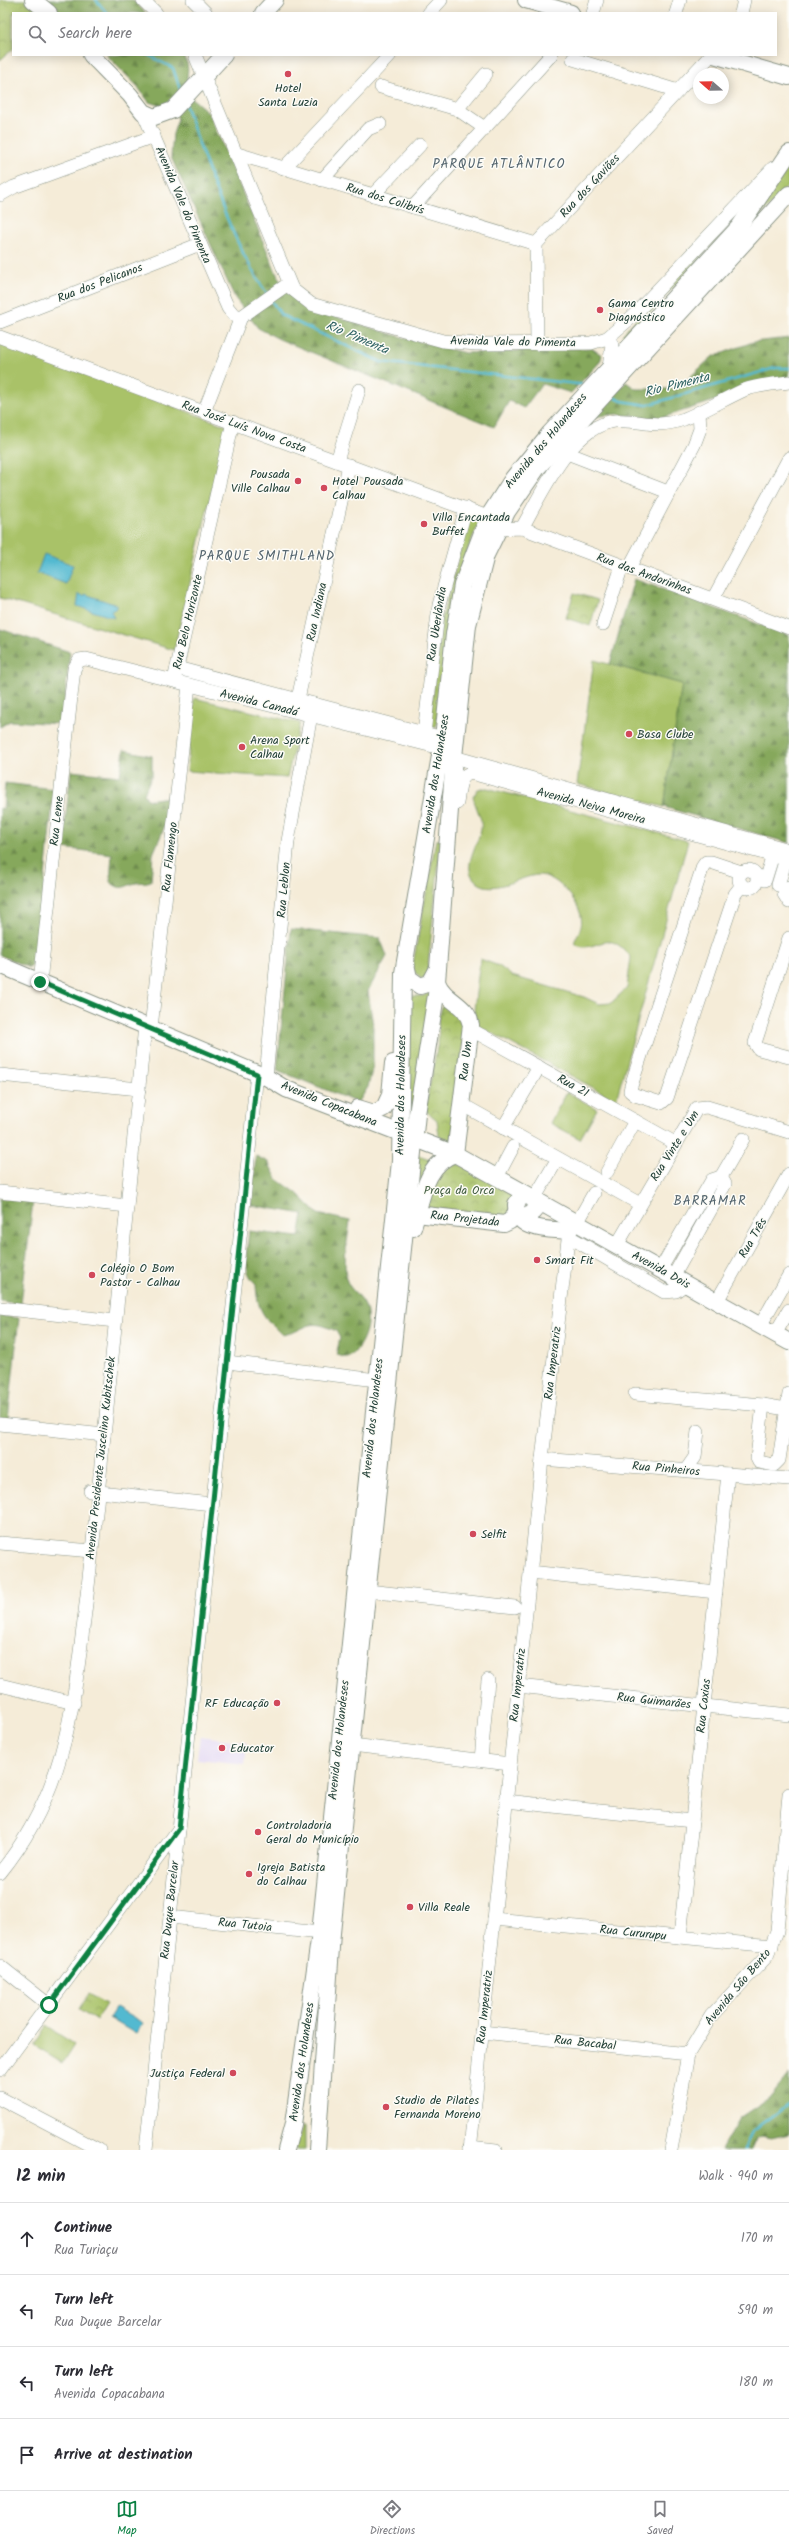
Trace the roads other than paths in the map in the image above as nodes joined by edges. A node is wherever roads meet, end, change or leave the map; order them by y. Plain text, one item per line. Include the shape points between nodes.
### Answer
1 (33, 0) edge
2 (143, 0) edge
3 (194, 0) edge
4 (275, 0) edge
5 (441, 0) edge
6 (597, 0) edge
7 (680, 0) edge
8 (744, 0) edge
9 (531, 1) edge
10 (47, 12) edge
11 (155, 12) edge
12 (205, 12) edge
13 (264, 12) edge
14 (430, 12) edge
15 (568, 12) edge
16 (593, 12) edge
17 (676, 12) edge
18 (741, 12) edge
19 (92, 56) edge
20 (195, 56) edge
21 (223, 56) edge
22 (389, 56) edge
23 (550, 56) edge
24 (711, 56) edge
25 (731, 57) edge
26 (572, 59) dead end
27 (486, 74) dead end
28 (789, 77) edge
29 (200, 83) junction
30 (381, 87) dead end
31 (678, 90) junction
32 (457, 109) junction
33 (150, 114) junction
34 (380, 124) dead end
35 (483, 127) junction
36 (154, 136) junction
37 (420, 145) dead end
38 (789, 152) edge
39 (234, 153) junction
40 (789, 158) edge
41 (284, 168) junction
42 (322, 180) junction
43 (789, 194) edge
44 (0, 195) edge
45 (373, 195) junction
46 (413, 207) junction
47 (744, 221) junction
48 (200, 244) junction
49 (536, 244) junction
50 (284, 287) junction
51 (246, 313) junction
52 (0, 322) edge
53 (0, 337) edge
54 (607, 338) junction
55 (537, 344) junction
56 (628, 348) junction
57 (607, 377) junction
58 (789, 382) edge
59 (359, 390) dead end
60 (584, 405) junction
61 (204, 412) junction
62 (699, 412) junction
63 (233, 422) junction
64 (563, 448) junction
65 (789, 458) edge
66 (343, 463) junction
67 (668, 492) junction
68 (466, 508) junction
69 (493, 523) junction
70 (522, 528) junction
71 (625, 567) junction
72 (713, 599) junction
73 (603, 624) dead end
74 (789, 628) edge
75 (77, 661) joint
76 (177, 668) junction
77 (174, 682) junction
78 (189, 685) junction
79 (296, 706) junction
80 (312, 710) junction
81 (423, 739) junction
82 (446, 748) junction
83 (448, 847) junction
84 (774, 851) junction
85 (788, 855) edge
86 (741, 872) junction
87 (761, 879) junction
88 (742, 886) junction
89 (785, 891) edge
90 (789, 938) edge
91 (406, 955) junction
92 (0, 965) edge
93 (439, 965) junction
94 (40, 982) junction
95 (437, 982) junction
96 (401, 1000) junction
97 (145, 1026) junction
98 (470, 1029) junction
99 (789, 1057) edge
100 (539, 1067) junction
101 (0, 1075) edge
102 (262, 1075) junction
103 (135, 1088) junction
104 (461, 1104) junction
105 (635, 1121) junction
106 (503, 1128) junction
107 (789, 1132) edge
108 (408, 1136) junction
109 (743, 1139) dead end
110 (675, 1144) junction
111 (513, 1147) dead end
112 (455, 1154) junction
113 (554, 1165) dead end
114 (607, 1172) dead end
115 (789, 1174) edge
116 (497, 1177) junction
117 (0, 1192) edge
118 (594, 1193) dead end
119 (523, 1201) junction
120 (640, 1204) junction
121 (123, 1206) junction
122 (406, 1216) junction
123 (572, 1228) junction
124 (617, 1245) junction
125 (789, 1275) edge
126 (673, 1277) junction
127 (716, 1301) junction
128 (0, 1308) edge
129 (789, 1310) edge
130 (112, 1321) junction
131 (760, 1326) junction
132 (782, 1338) edge
133 (227, 1362) junction
134 (377, 1380) junction
135 (635, 1394) dead end
136 (789, 1394) edge
137 (764, 1405) junction
138 (786, 1409) junction
139 (0, 1424) edge
140 (698, 1431) dead end
141 (100, 1435) junction
142 (542, 1459) junction
143 (686, 1470) junction
144 (767, 1471) junction
145 (728, 1474) junction
146 (789, 1479) edge
147 (94, 1492) junction
148 (212, 1504) junction
149 (0, 1543) edge
150 (88, 1551) junction
151 (530, 1572) junction
152 (368, 1591) junction
153 (716, 1592) junction
154 (515, 1607) dead end
155 (488, 1680) dead end
156 (0, 1685) edge
157 (518, 1686) junction
158 (70, 1702) junction
159 (704, 1706) junction
160 (789, 1715) edge
161 (352, 1745) junction
162 (481, 1760) junction
163 (510, 1764) junction
164 (789, 1794) edge
165 (506, 1801) junction
166 (692, 1822) junction
167 (179, 1829) junction
168 (1, 1865) edge
169 (170, 1917) junction
170 (494, 1919) junction
171 (320, 1933) junction
172 (680, 1937) junction
173 (772, 1946) junction
174 (0, 1966) edge
175 (49, 2005) junction
176 (482, 2032) junction
177 (688, 2054) junction
178 (0, 2070) edge
179 (0, 2098) edge
180 (470, 2149) edge
181 (99, 2150) edge
182 (146, 2150) edge
183 (287, 2150) edge
184 (316, 2150) edge
185 (496, 2150) edge
186 (670, 2150) edge

1 - 10 main road
2 - 11 street
3 - 12 street
4 - 13 main road
5 - 14 street
6 - 16 street
7 - 17 street
8 - 18 street
9 - 15 main road
19 - 33 main road
20 - 29 street, Avenida Vale do Pimenta
21 - 29 main road
22 - 41 street
23 - 35 street
24 - 31 street, Rua dos Gaviões
25 - 28 main road
26 - 31 street
27 - 32 street
29 - 33 main road via 173,110
29 - 39 street, Avenida Vale do Pimenta
30 - 32 street
31 - 49 street, Rua dos Gaviões
32 - 35 street
33 - 36 street, Avenida Vale do Pimenta
34 - 42 street via 368,129
35 - 46 street
36 - 44 street via 14,187
36 - 48 street, Avenida Vale do Pimenta
37 - 45 street
38 - 47 main road, Avenida dos Holandeses
38 - 54 street, Avenida Vale do Pimenta via 632,316
39 - 41 street, Rua dos Colibrís
39 - 50 street, Avenida Vale do Pimenta
40 - 47 main road
41 - 42 street, Rua dos Colibrís
42 - 45 street, Rua dos Colibrís
43 - 57 main road, Avenida dos Holandeses
45 - 46 street, Rua dos Colibrís
46 - 49 street, Rua dos Colibrís
47 - 56 main road, Avenida dos Holandeses
48 - 51 street, Avenida Vale do Pimenta via 228,308 233,314
48 - 52 street, Rua dos Pelicanos
49 - 55 street
50 - 51 street
50 - 55 street, Avenida Vale do Pimenta via 311,304 421,336 459,343
51 - 61 street
53 - 61 street, Rua José Luís Nova Costa
54 - 55 street, Avenida Vale do Pimenta via 592,343
54 - 56 street via 617,338
54 - 57 street via 612,344
56 - 57 main road, Avenida dos Holandeses
57 - 60 main road, Avenida dos Holandeses
58 - 62 street via 746,390
59 - 66 street, Rua Indiana
60 - 64 main road, Avenida dos Holandeses
60 - 69 main road, Avenida dos Holandeses via 525,463
61 - 63 street, Rua José Luís Nova Costa
62 - 64 street via 668,424 613,422
62 - 67 street via 698,434
63 - 66 street, Rua José Luís Nova Costa
63 - 76 street, Rua Belo Horizonte
64 - 67 street
64 - 69 main road, Avenida dos Holandeses via 519,492
64 - 70 street
65 - 72 street
66 - 68 street, Rua José Luís Nova Costa
66 - 79 street, Rua Indiana
67 - 71 street
68 - 69 street, Rua José Luís Nova Costa
68 - 81 street, Rua Uberlândia via 439,604
69 - 70 street, Rua das Andorinhas
69 - 82 main road, Avenida dos Holandeses via 472,607
69 - 82 main road, Avenida dos Holandeses via 462,585 454,634
70 - 71 street, Rua das Andorinhas
71 - 72 street, Rua das Andorinhas
71 - 73 street
72 - 74 street, Rua das Andorinhas
75 - 77 street, Avenida Canadá via 86,659
75 - 94 street, Rua Leme via 74,669
76 - 77 street, Rua Belo Horizonte
76 - 79 street, Avenida Canadá
77 - 78 street, Avenida Canadá
78 - 79 street, Avenida Canadá
78 - 97 street, Rua Flamengo
79 - 80 street, Avenida Canadá
80 - 81 street, Avenida Canadá
80 - 102 street, Rua Leblon via 288,841
81 - 82 street, Avenida Canadá
82 - 83 main road, Avenida dos Holandeses
82 - 84 street, Avenida Neiva Moreira
82 - 91 main road, Avenida dos Holandeses
83 - 84 street, Avenida Neiva Moreira via 461,781 465,774 471,773
83 - 93 main road, Avenida dos Holandeses
84 - 85 street, Avenida Neiva Moreira
84 - 87 street
85 - 89 street
86 - 87 street via 752,870
86 - 88 street via 738,878
86 - 88 street via 711,862 706,862 703,866 631,1086 630,1091 634,1095 661,1103 667,1098 735,894
87 - 88 street via 750,887
87 - 89 street
90 - 99 street via 755,1041 759,1048
91 - 93 main road via 408,975 417,985 430,984
91 - 96 main road, Avenida dos Holandeses
92 - 94 main road, Avenida Copacabana
93 - 95 main road, Avenida dos Holandeses
94 - 97 main road, Avenida Copacabana
95 - 98 main road, Rua Um via 443,993 466,1010
95 - 108 main road, Avenida dos Holandeses via 417,1114
96 - 102 main road, Avenida Copacabana via 390,1095 381,1111 370,1112 289,1081
96 - 108 main road, Avenida dos Holandeses
97 - 102 main road, Avenida Copacabana
97 - 103 street, Avenida Presidente Juscelino Kubitschek
98 - 100 street, Rua 21
98 - 104 main road, Rua Um
100 - 105 street, Rua 21
100 - 106 street
101 - 103 street
102 - 108 main road, Avenida Copacabana via 286,1089
102 - 133 street, Rua Duque Barcelar
103 - 121 street, Avenida Presidente Juscelino Kubitschek
104 - 106 street
104 - 112 main road, Rua Um
105 - 110 street, Rua 21
105 - 114 street
106 - 120 street
107 - 110 street, Rua Vinte e Um via 702,1106 692,1114
108 - 112 main road, Avenida Dois
108 - 122 main road, Avenida dos Holandeses
109 - 126 street via 721,1177 725,1184
110 - 120 street, Rua Vinte e Um
111 - 116 street
112 - 116 main road, Avenida Dois
112 - 122 main road via 444,1159 430,1175
113 - 119 street
115 - 127 street, Rua Três
116 - 119 main road, Avenida Dois
117 - 121 street
118 - 123 street
119 - 122 main road, Rua Projetada via 510,1221 504,1224
119 - 123 main road, Avenida Dois
119 - 123 main road via 521,1221 529,1226
120 - 124 street, Rua Vinte e Um
121 - 130 street, Avenida Presidente Juscelino Kubitschek
122 - 134 main road, Avenida dos Holandeses
122 - 152 main road, Avenida dos Holandeses
123 - 124 main road, Avenida Dois
123 - 126 street via 664,1292 676,1291
123 - 142 street, Rua Imperatriz
124 - 126 main road, Avenida Dois
125 - 131 street
126 - 127 main road, Avenida Dois
127 - 131 main road, Avenida Dois
128 - 130 street
129 - 132 street
130 - 141 street, Avenida Presidente Juscelino Kubitschek
131 - 132 main road, Avenida Dois
133 - 134 street
133 - 148 street, Rua Duque Barcelar
134 - 171 main road, Avenida dos Holandeses
135 - 137 street
136 - 138 street
137 - 138 street
137 - 144 street via 757,1458
138 - 144 street via 779,1460
139 - 141 street
140 - 143 street via 695,1457
141 - 147 street, Avenida Presidente Juscelino Kubitschek
142 - 143 street, Rua Pinheiros
142 - 151 street, Rua Imperatriz
143 - 145 street, Rua Pinheiros
144 - 145 street, Rua Pinheiros
144 - 146 street, Rua Pinheiros
145 - 153 street, Rua Caxias
147 - 148 street
147 - 150 street, Avenida Presidente Juscelino Kubitschek
148 - 167 street, Rua Duque Barcelar
149 - 150 street
150 - 158 street, Avenida Presidente Juscelino Kubitschek
151 - 153 street
151 - 157 street, Rua Imperatriz
152 - 154 street
152 - 161 main road, Avenida dos Holandeses
153 - 159 street, Rua Caxias
155 - 162 street
156 - 158 street
157 - 159 street, Rua Guimarães
157 - 163 street, Rua Imperatriz
158 - 168 street, Avenida Presidente Juscelino Kubitschek via 40,1795
159 - 160 street, Rua Guimarães
159 - 166 street, Rua Caxias
161 - 162 street
161 - 184 main road, Avenida dos Holandeses via 332,1933
162 - 163 street
163 - 165 street, Rua Imperatriz
164 - 173 street, Avenida São Bento via 777,1931
165 - 166 street
165 - 170 street, Rua Imperatriz
166 - 172 street, Rua Caxias
167 - 169 street, Rua Duque Barcelar
167 - 175 street
169 - 171 street, Rua Tutoia
169 - 182 street, Rua Duque Barcelar
170 - 172 street, Rua Cururupu
170 - 176 street, Rua Imperatriz
171 - 183 main road, Avenida dos Holandeses via 293,2124
172 - 173 street, Rua Cururupu
173 - 177 street, Avenida São Bento via 767,1956 712,2016
174 - 175 street
175 - 178 street
176 - 177 street, Rua Bacabal
176 - 180 street, Rua Imperatriz
177 - 186 street, Avenida São Bento
179 - 181 street
180 - 185 street

